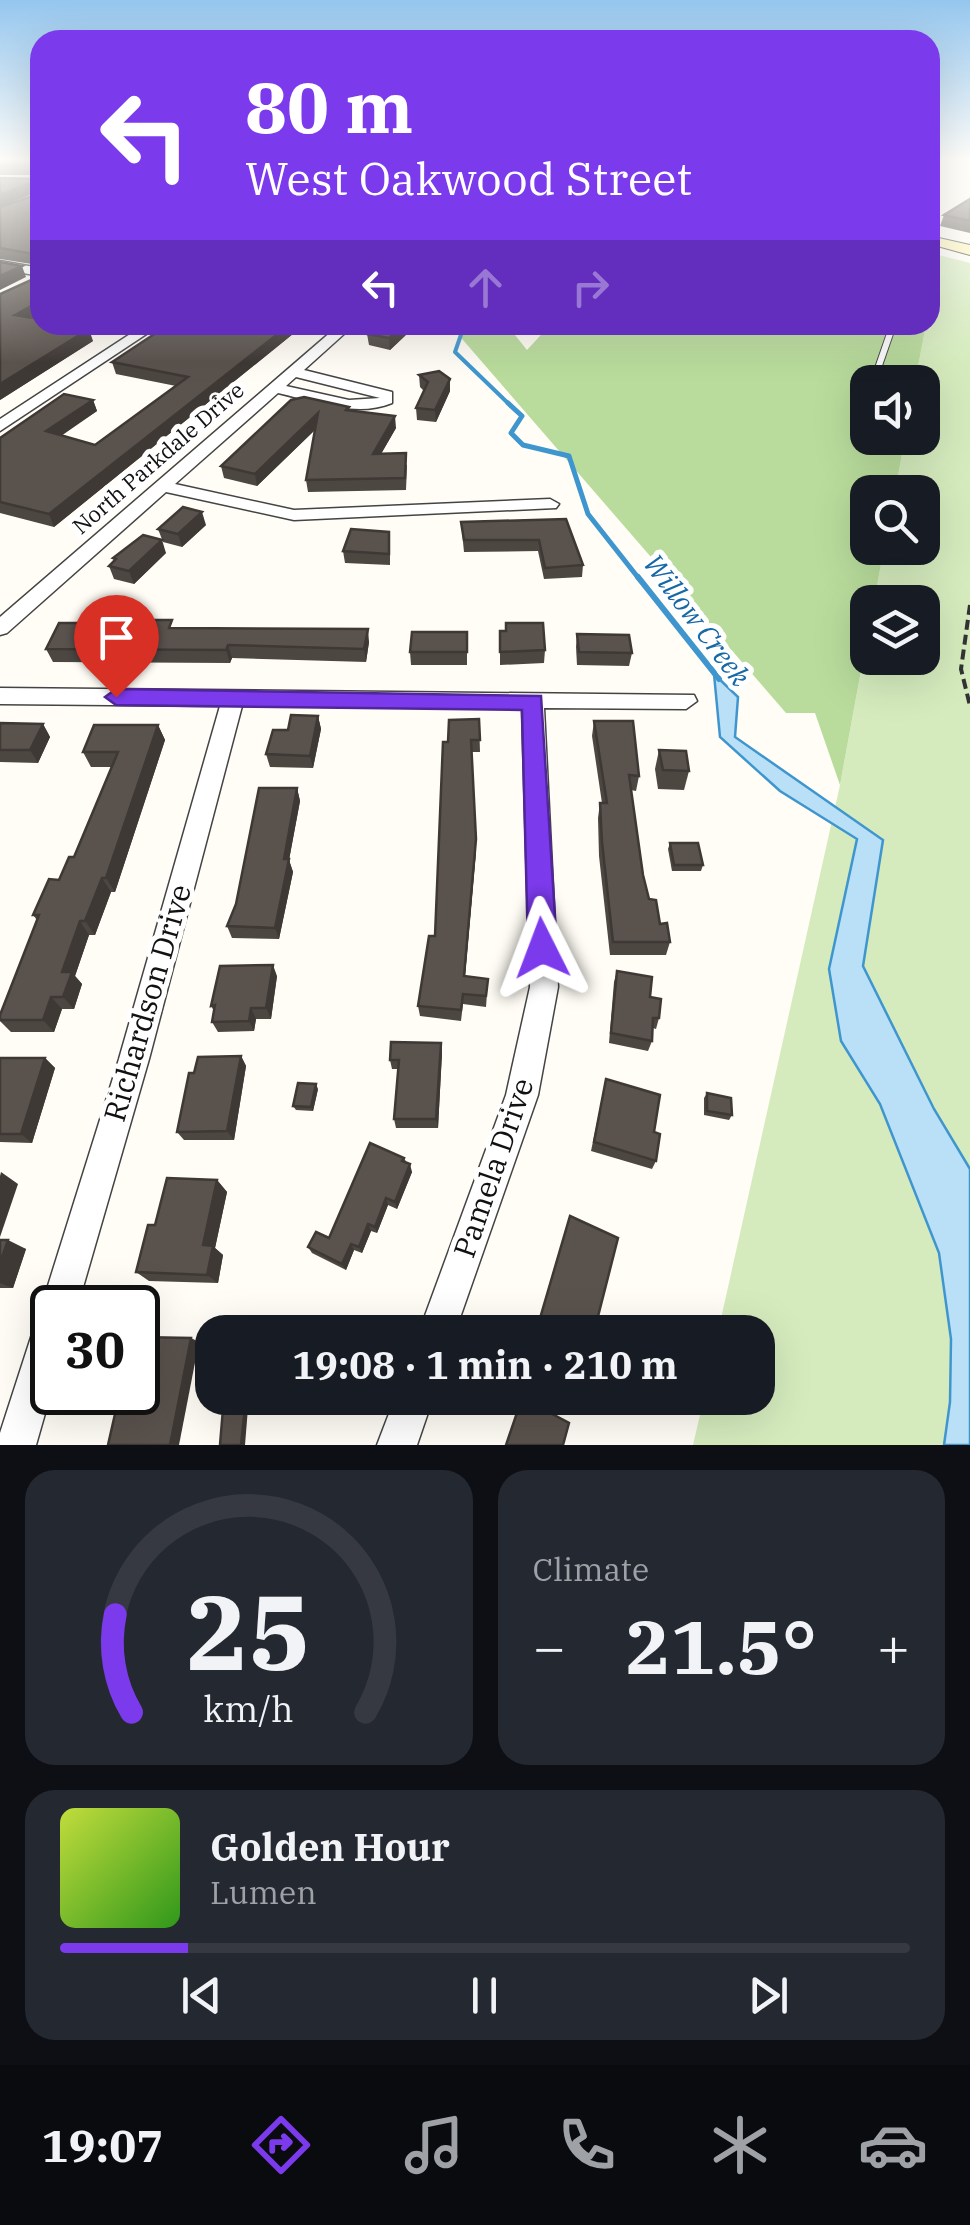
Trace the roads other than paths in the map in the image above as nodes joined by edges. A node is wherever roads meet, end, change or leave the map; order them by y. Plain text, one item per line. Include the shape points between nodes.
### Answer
1 (940, 242) edge
2 (970, 250) edge
3 (0, 266) edge
4 (30, 270) edge
5 (138, 335) edge
6 (336, 335) edge
7 (890, 335) edge
8 (879, 365) edge
9 (293, 372) junction
10 (275, 388) junction
11 (0, 426) edge
12 (161, 486) junction
13 (550, 504) dead end
14 (0, 628) edge
15 (0, 696) edge
16 (233, 698) junction
17 (533, 702) junction
18 (686, 702) dead end
19 (66, 1285) edge
20 (443, 1315) edge
21 (30, 1400) edge
22 (408, 1415) edge
23 (16, 1445) edge
24 (398, 1445) edge

1 - 2 main road
3 - 4 street
5 - 11 street
6 - 9 street, North Parkdale Drive
7 - 8 lane
9 - 10 street, North Parkdale Drive
9 - 10 street via 364,386 387,400 359,406
10 - 12 street, North Parkdale Drive
12 - 13 street via 294,515
12 - 14 street, North Parkdale Drive
15 - 16 street
16 - 17 street
16 - 19 street, Richardson Drive
17 - 18 street
17 - 20 street, Pamela Drive via 544,987 522,1095
21 - 23 street
22 - 24 street

